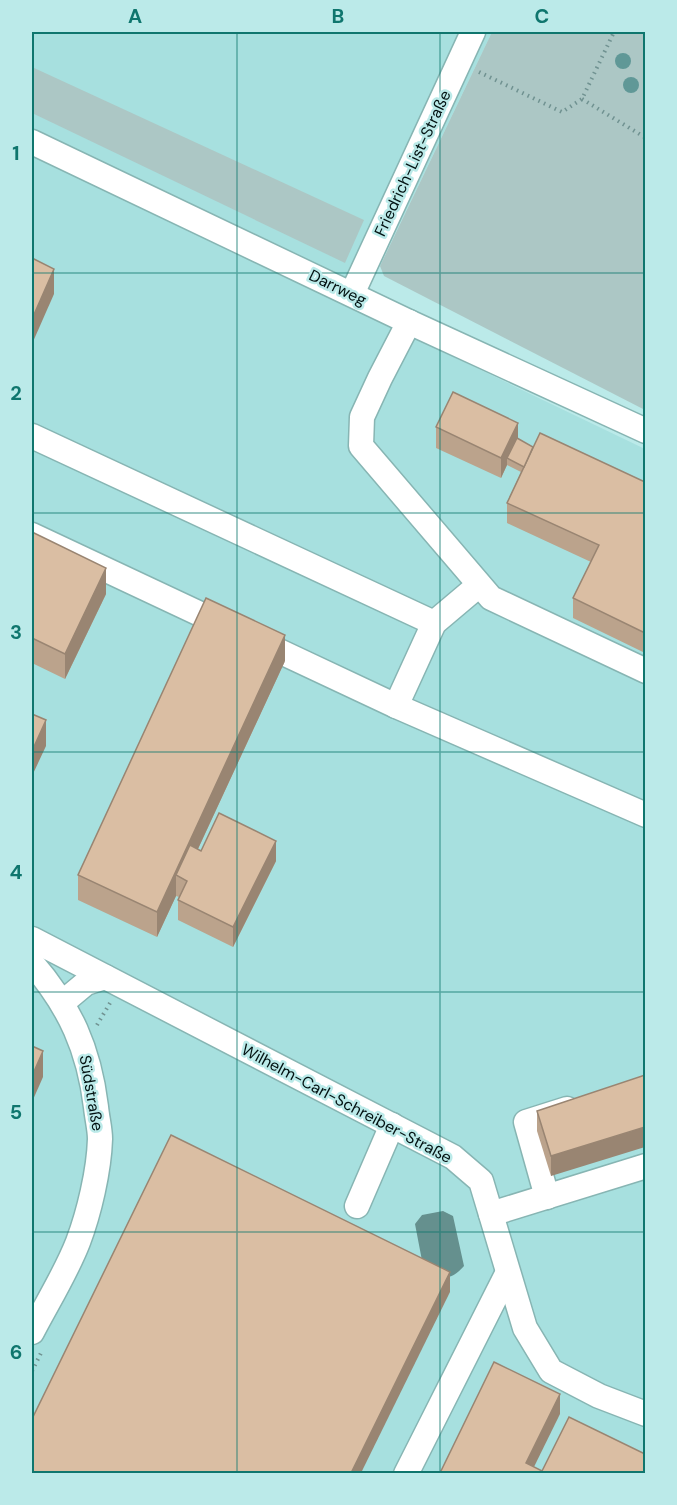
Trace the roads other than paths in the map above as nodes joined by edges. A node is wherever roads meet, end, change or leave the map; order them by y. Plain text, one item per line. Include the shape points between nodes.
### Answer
1 (472, 32) edge
2 (32, 142) edge
3 (352, 294) junction
4 (409, 322) junction
5 (645, 431) edge
6 (32, 436) edge
7 (32, 535) edge
8 (479, 585) junction
9 (434, 623) junction
10 (645, 671) edge
11 (396, 706) junction
12 (645, 815) edge
13 (32, 939) edge
14 (32, 963) edge
15 (105, 977) junction
16 (62, 1003) junction
17 (591, 1101) edge
18 (392, 1125) junction
19 (645, 1166) edge
20 (547, 1197) junction
21 (357, 1206) dead end
22 (491, 1214) junction
23 (507, 1274) junction
24 (32, 1332) edge
25 (645, 1414) edge
26 (406, 1473) edge

1 - 3 street, Friedrich-List-Straße
2 - 3 street, Darrweg
3 - 4 street, Darrweg
4 - 5 street, Darrweg
4 - 8 street via 362,417 361,446
6 - 9 street
7 - 11 street
8 - 9 street
8 - 10 street via 491,598
9 - 11 street
11 - 12 street
13 - 15 street, Wilhelm-Carl-Schreiber-Straße
14 - 16 street, Südstraße
15 - 16 street via 86,983
15 - 18 street, Wilhelm-Carl-Schreiber-Straße
16 - 24 street, Südstraße via 83,1043 100,1139 93,1189 78,1242
17 - 20 street via 526,1122
18 - 21 street
18 - 22 street, Wilhelm-Carl-Schreiber-Straße via 453,1157 481,1181
19 - 20 street
20 - 22 street
22 - 23 street, Wilhelm-Carl-Schreiber-Straße
23 - 25 street, Wilhelm-Carl-Schreiber-Straße via 525,1329 551,1371
23 - 26 street

